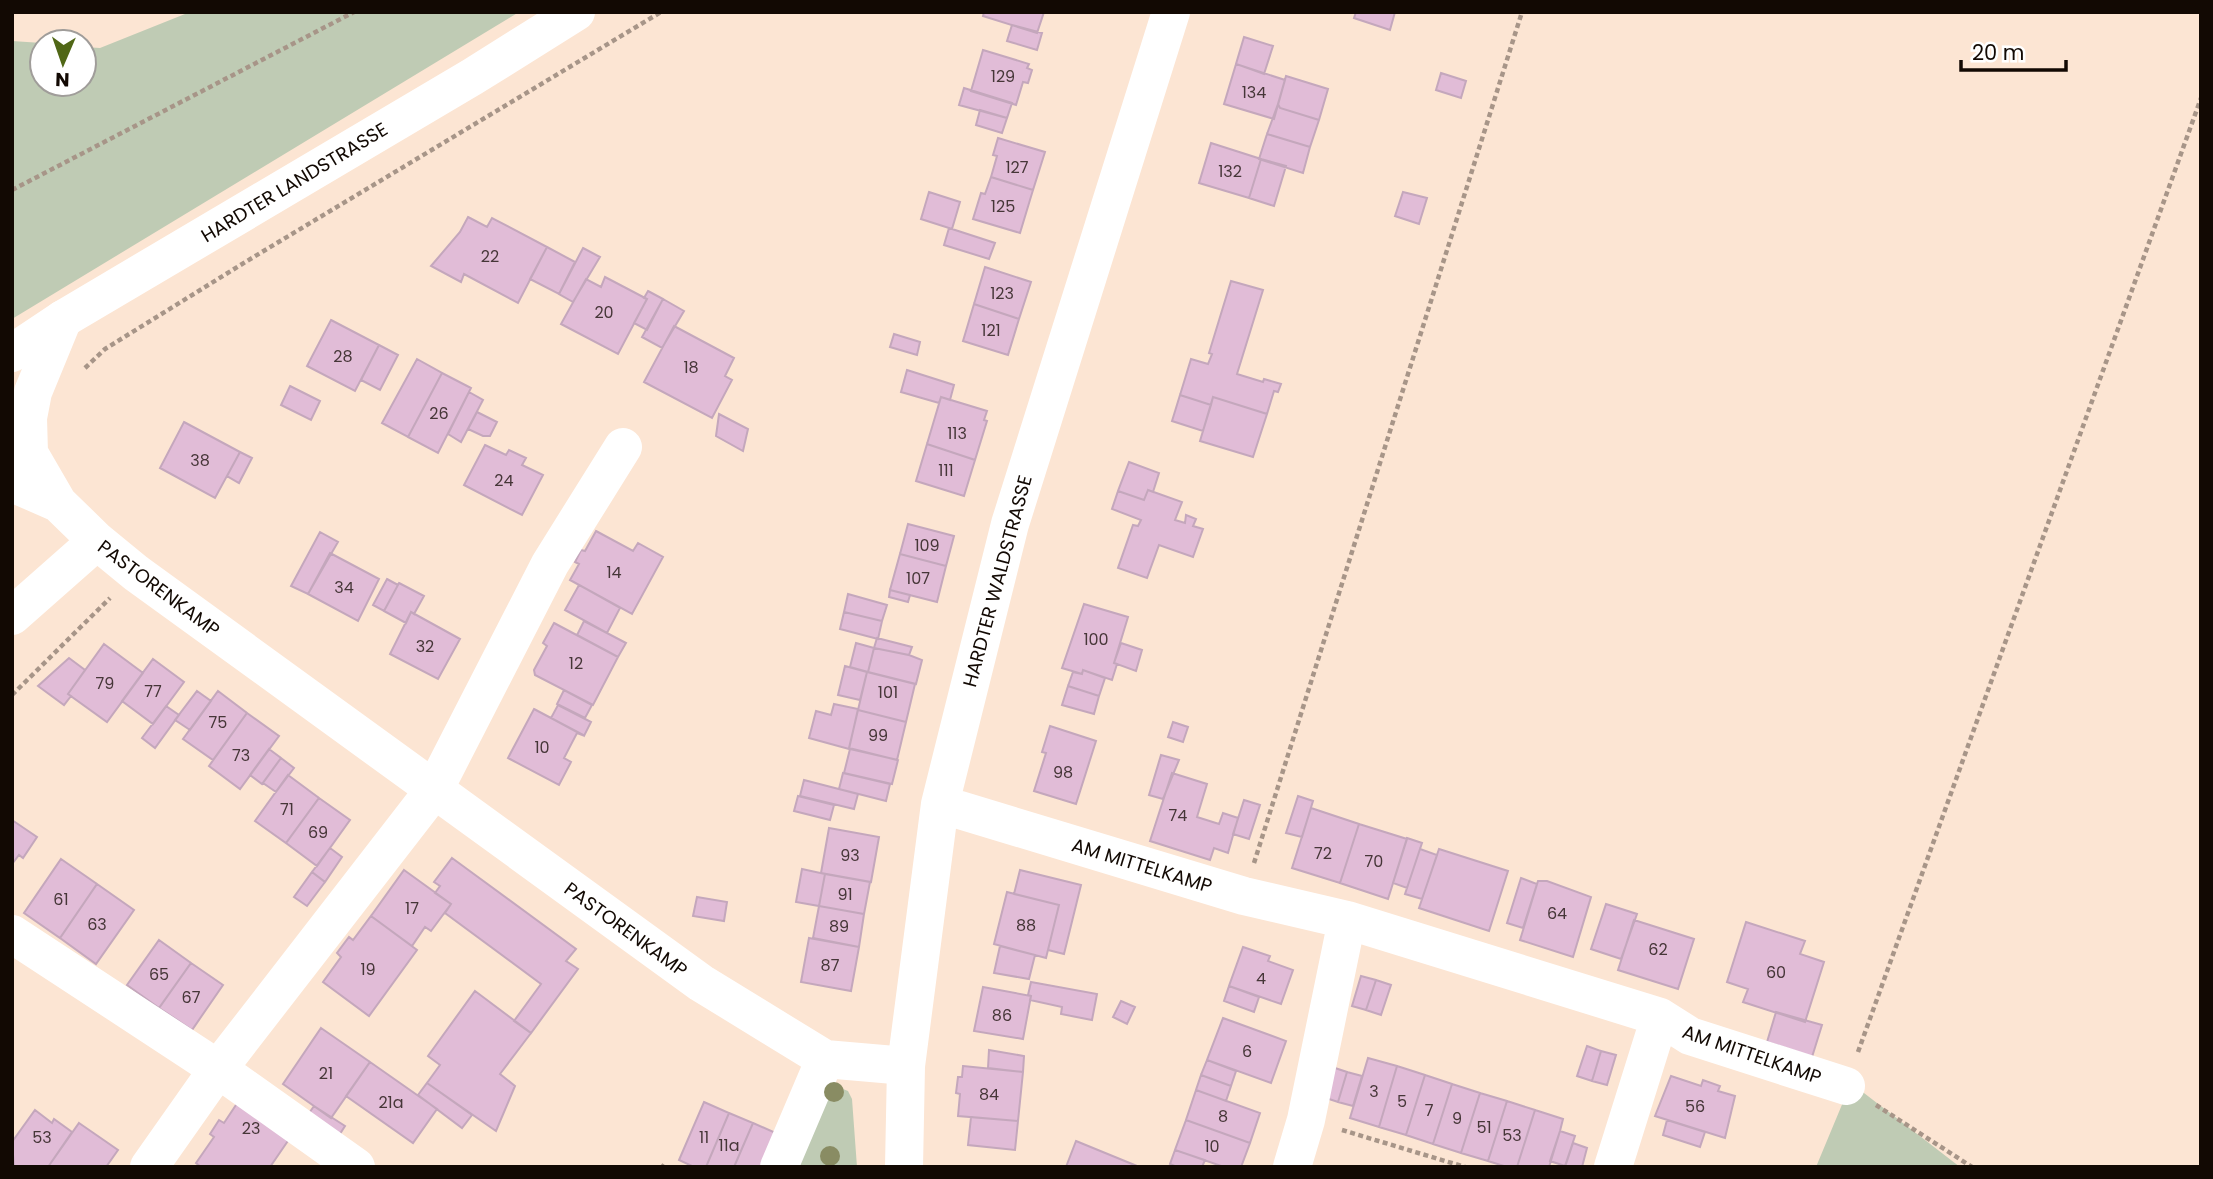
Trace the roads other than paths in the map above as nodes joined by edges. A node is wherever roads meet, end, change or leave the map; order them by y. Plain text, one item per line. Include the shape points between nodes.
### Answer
1 (576, 12) edge
2 (1171, 12) edge
3 (63, 319) junction
4 (12, 353) edge
5 (623, 447) dead end
6 (18, 456) edge
7 (97, 541) junction
8 (12, 616) edge
9 (434, 790) junction
10 (940, 804) junction
11 (1346, 920) junction
12 (12, 934) edge
13 (1660, 1017) junction
14 (825, 1059) junction
15 (906, 1066) junction
16 (218, 1069) junction
17 (1846, 1086) road end
18 (149, 1167) edge
19 (356, 1167) edge
20 (779, 1167) edge
21 (904, 1167) edge
22 (1292, 1167) edge
23 (1613, 1167) edge

1 - 3 street, HARDTER LANDSTRASSE
2 - 10 street, HARDTER WALDSTRASSE via 1010,524
3 - 4 street, HARDTER LANDSTRASSE
3 - 6 street, PASTORENKAMP via 33,392
5 - 9 street via 550,564
6 - 7 street, PASTORENKAMP
7 - 8 street
7 - 9 street, PASTORENKAMP
9 - 14 street, PASTORENKAMP via 701,982
9 - 16 street
10 - 11 street, AM MITTELKAMP via 1244,896
10 - 15 street, HARDTER WALDSTRASSE
11 - 13 street, AM MITTELKAMP
11 - 22 street via 1306,1120
12 - 16 street
13 - 17 street, AM MITTELKAMP via 1689,1036
13 - 23 street, AM MITTELKAMP
14 - 15 street, PASTORENKAMP
14 - 20 street
15 - 21 street, HARDTER WALDSTRASSE
16 - 18 street
16 - 19 street

